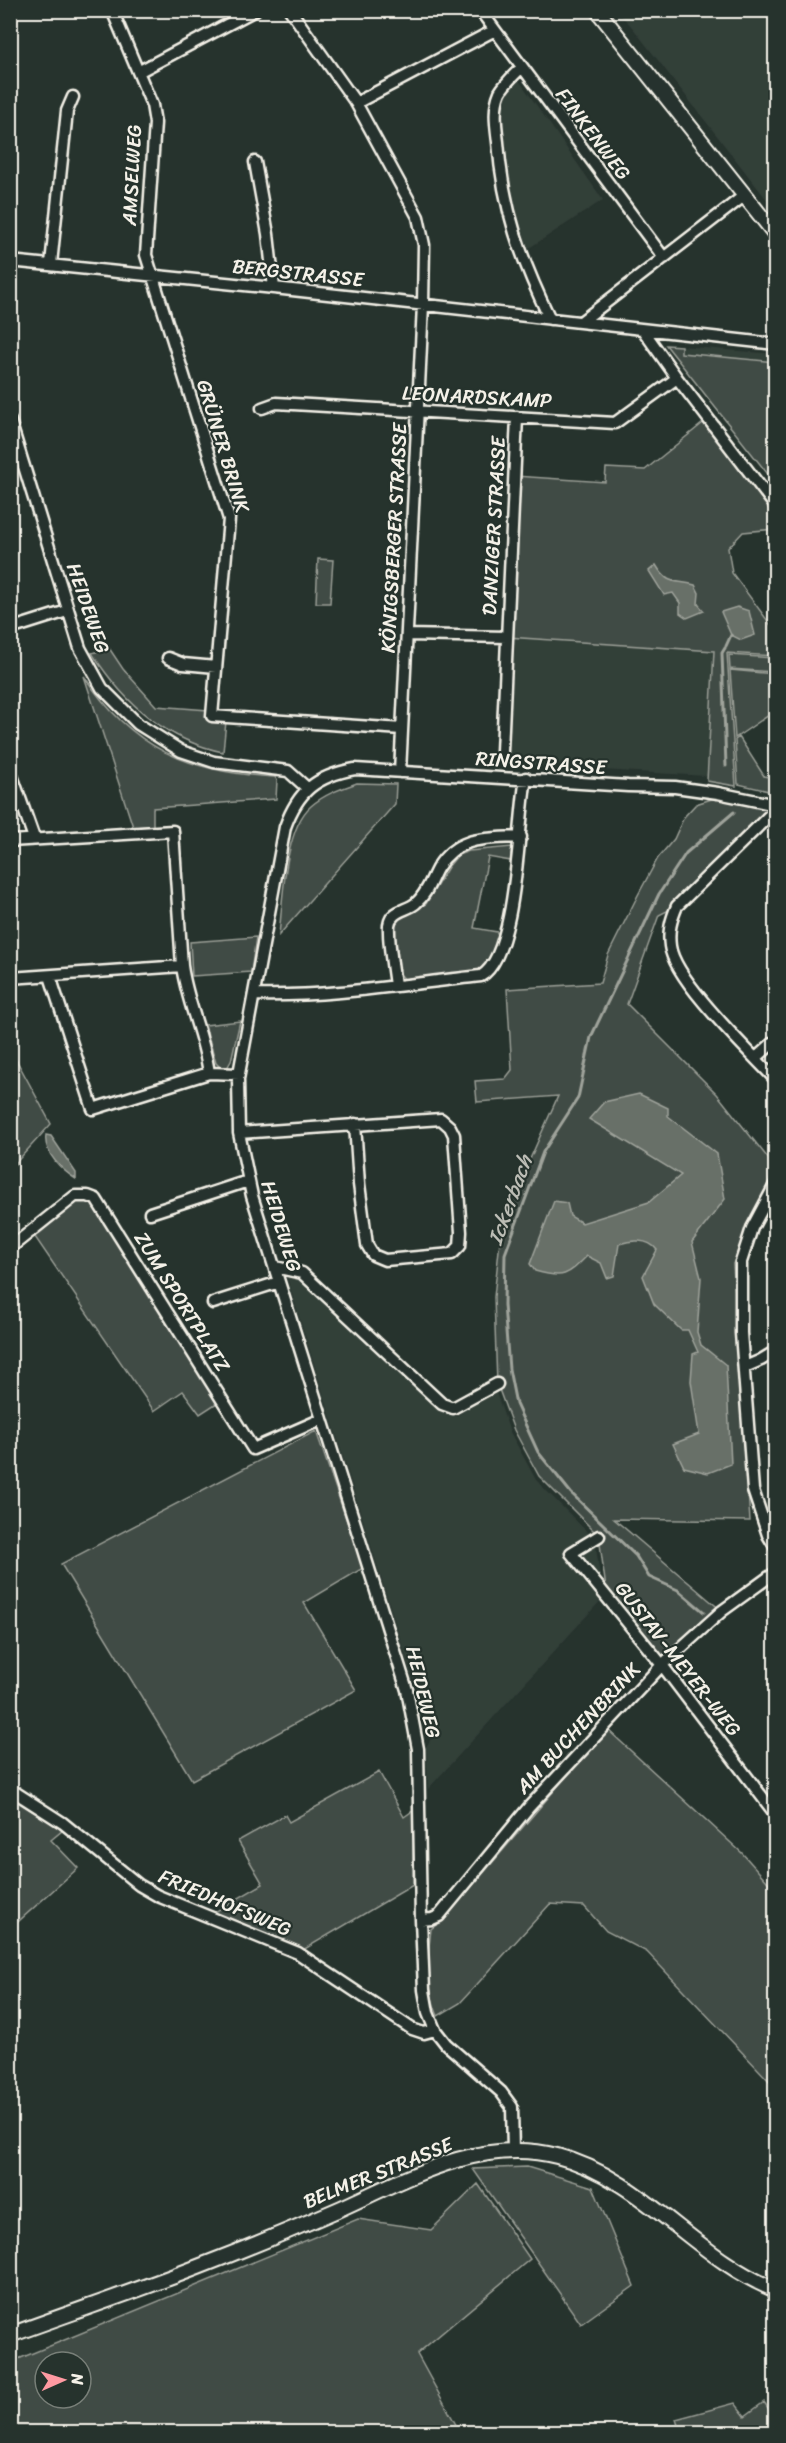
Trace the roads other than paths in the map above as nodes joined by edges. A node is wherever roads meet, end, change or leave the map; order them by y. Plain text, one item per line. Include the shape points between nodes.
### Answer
1 (112, 10) edge
2 (255, 10) edge
3 (290, 10) edge
4 (480, 10) edge
5 (597, 10) edge
6 (494, 31) junction
7 (521, 68) junction
8 (138, 72) junction
9 (73, 97) dead end
10 (356, 103) junction
11 (255, 162) dead end
12 (745, 195) junction
13 (776, 235) edge
14 (664, 258) junction
15 (10, 261) edge
16 (51, 264) junction
17 (152, 276) junction
18 (274, 288) junction
19 (423, 305) junction
20 (550, 319) junction
21 (582, 321) junction
22 (643, 330) junction
23 (776, 344) edge
24 (677, 378) junction
25 (262, 408) dead end
26 (418, 413) junction
27 (517, 417) junction
28 (10, 421) edge
29 (776, 507) edge
30 (67, 611) junction
31 (10, 629) edge
32 (407, 635) junction
33 (507, 637) junction
34 (168, 658) dead end
35 (216, 667) junction
36 (402, 729) junction
37 (502, 751) dead end
38 (10, 770) edge
39 (400, 772) junction
40 (526, 778) junction
41 (307, 788) junction
42 (776, 807) edge
43 (520, 837) junction
44 (34, 838) junction
45 (10, 842) edge
46 (182, 966) junction
47 (50, 976) junction
48 (10, 978) edge
49 (395, 986) junction
50 (256, 995) junction
51 (776, 1040) edge
52 (756, 1058) junction
53 (209, 1073) junction
54 (239, 1074) junction
55 (776, 1080) edge
56 (355, 1124) junction
57 (239, 1133) junction
58 (248, 1181) junction
59 (776, 1183) edge
60 (150, 1213) dead end
61 (10, 1248) edge
62 (275, 1267) junction
63 (279, 1282) junction
64 (213, 1303) dead end
65 (776, 1351) edge
66 (745, 1367) junction
67 (497, 1383) dead end
68 (322, 1419) junction
69 (598, 1536) dead end
70 (776, 1548) edge
71 (776, 1572) edge
72 (662, 1665) junction
73 (10, 1789) edge
74 (776, 1815) edge
75 (421, 1920) junction
76 (435, 2030) junction
77 (513, 2151) junction
78 (776, 2292) edge
79 (10, 2335) edge

1 - 8 street, AMSELWEG
2 - 8 street
3 - 10 street, KÖNIGSBERGER STRASSE
4 - 6 street, FINKENWEG
5 - 12 street
6 - 7 street, FINKENWEG
6 - 10 street
7 - 14 street, FINKENWEG
7 - 20 street via 500,92 495,112 500,169 512,228
8 - 17 street, AMSELWEG via 155,123 146,255
9 - 16 street via 67,111
10 - 19 street, KÖNIGSBERGER STRASSE via 418,217 424,245
11 - 18 street
12 - 13 street
12 - 14 street
14 - 21 street
15 - 16 street, BERGSTRASSE
16 - 17 street, BERGSTRASSE
17 - 18 street, BERGSTRASSE
17 - 35 street, GRÜNER BRINK via 229,519
18 - 19 street, BERGSTRASSE
19 - 20 street, BERGSTRASSE
19 - 26 street, KÖNIGSBERGER STRASSE
20 - 21 street, BERGSTRASSE
21 - 22 street, BERGSTRASSE
22 - 23 street, BERGSTRASSE
22 - 24 street
24 - 27 street, LEONARDSKAMP via 615,423
24 - 29 street
25 - 26 street, LEONARDSKAMP via 276,403
26 - 27 street, LEONARDSKAMP
26 - 32 street, KÖNIGSBERGER STRASSE
27 - 33 street, DANZIGER STRASSE
28 - 30 street, HEIDEWEG
30 - 31 street
30 - 41 street, HEIDEWEG via 89,667 108,694 138,724 181,751 214,762 288,771
32 - 33 street, DANZIGER STRASSE
32 - 36 street, KÖNIGSBERGER STRASSE
33 - 37 street, DANZIGER STRASSE
34 - 35 street via 183,664
35 - 36 street, GRÜNER BRINK via 212,716
36 - 39 street, KÖNIGSBERGER STRASSE
38 - 44 street
39 - 40 street, RINGSTRASSE
39 - 41 street, RINGSTRASSE via 341,772
40 - 42 street, RINGSTRASSE via 700,790
40 - 43 street
41 - 50 street, HEIDEWEG via 293,806 285,827
42 - 52 street via 677,906 669,926 670,948 677,968
43 - 49 street via 459,844 442,862 416,903 394,914 389,924
43 - 49 street via 513,897 498,955 488,972
44 - 45 street
44 - 46 street via 173,831
46 - 47 street
46 - 53 street
47 - 48 street
47 - 53 street via 93,1109
49 - 50 street via 293,996
50 - 54 street, HEIDEWEG
51 - 52 street
52 - 55 street
53 - 54 street
54 - 57 street, HEIDEWEG
56 - 56 street via 441,1119 450,1126 461,1232 460,1246 452,1254 385,1260 373,1254 367,1245
56 - 57 street
57 - 58 street, HEIDEWEG
58 - 60 street
58 - 62 street, HEIDEWEG
59 - 66 street via 752,1228 741,1262
61 - 68 street, ZUM SPORTPLATZ via 75,1196 96,1199 253,1449
62 - 63 street, HEIDEWEG
62 - 67 street via 302,1273 442,1404 453,1408
63 - 64 street
63 - 68 street, HEIDEWEG
65 - 66 street
66 - 70 street via 753,1490
68 - 75 street, HEIDEWEG via 393,1640 411,1709 418,1758
69 - 72 street, GUSTAV-MEYER-WEG via 571,1553
71 - 72 street, AM BUCHENBRINK via 722,1611
72 - 74 street, GUSTAV-MEYER-WEG
72 - 75 street, AM BUCHENBRINK via 529,1807 439,1916
73 - 76 street, FRIEDHOFSWEG via 158,1896 298,1953 412,2029 424,2033
75 - 76 street, HEIDEWEG via 424,1990
76 - 77 street, HEIDEWEG via 512,2107
77 - 78 street, BELMER STRASSE via 557,2156 603,2172 723,2259
77 - 79 street, BELMER STRASSE via 443,2165 198,2268

